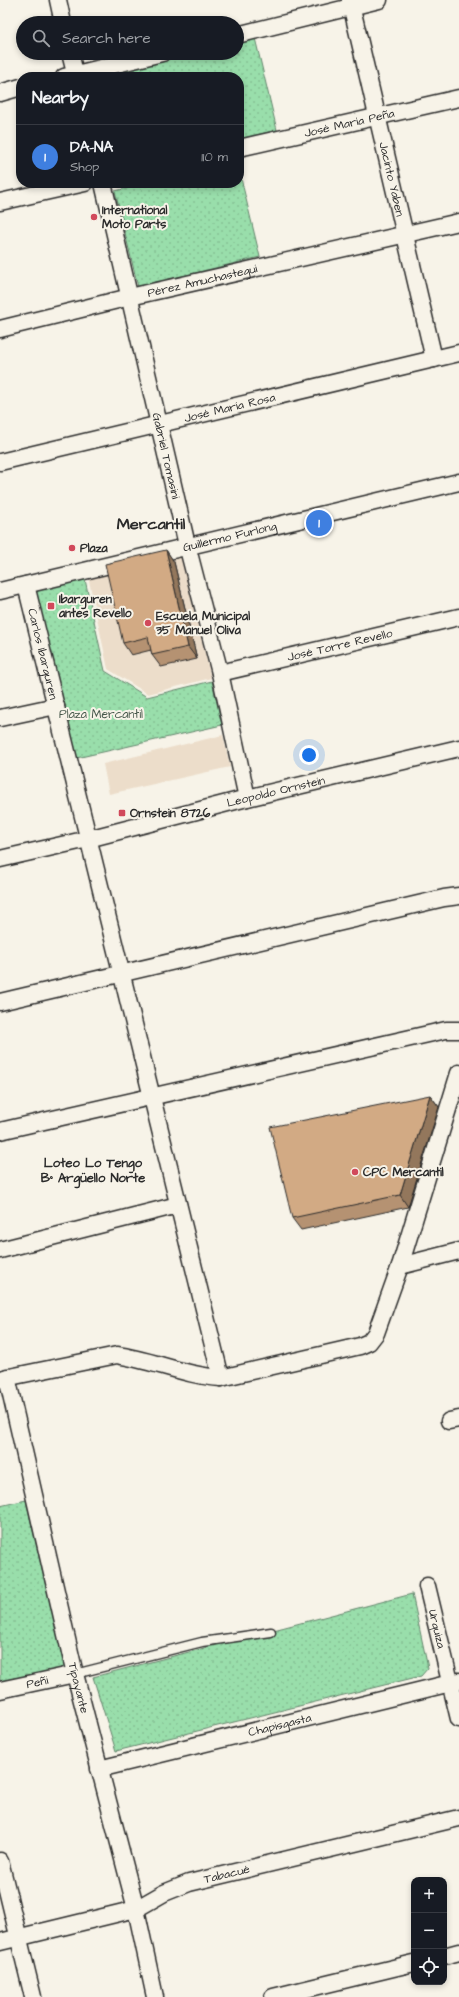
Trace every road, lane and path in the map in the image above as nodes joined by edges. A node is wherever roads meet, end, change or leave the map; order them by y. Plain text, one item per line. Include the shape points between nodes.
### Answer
1 (58, 0) edge
2 (379, 0) edge
3 (351, 3) edge
4 (61, 16) edge
5 (244, 32) edge
6 (71, 60) edge
7 (135, 60) edge
8 (72, 72) edge
9 (88, 72) edge
10 (16, 88) edge
11 (0, 92) edge
12 (459, 98) edge
13 (378, 117) junction
14 (244, 147) edge
15 (63, 188) edge
16 (105, 188) edge
17 (0, 202) edge
18 (459, 222) edge
19 (405, 236) junction
20 (130, 297) junction
21 (0, 329) edge
22 (459, 353) edge
23 (434, 359) junction
24 (158, 423) junction
25 (0, 462) edge
26 (459, 482) edge
27 (187, 545) junction
28 (26, 585) junction
29 (0, 591) edge
30 (459, 618) edge
31 (220, 673) junction
32 (56, 706) junction
33 (0, 718) edge
34 (459, 748) edge
35 (247, 798) junction
36 (88, 839) junction
37 (0, 859) edge
38 (459, 896) edge
39 (122, 973) junction
40 (0, 1002) edge
41 (459, 1030) edge
42 (459, 1073) edge
43 (151, 1095) junction
44 (0, 1131) edge
45 (178, 1205) junction
46 (0, 1250) edge
47 (459, 1251) edge
48 (400, 1266) junction
49 (3, 1378) edge
50 (221, 1378) junction
51 (427, 1586) dead end
52 (271, 1632) dead end
53 (75, 1674) junction
54 (455, 1682) edge
55 (0, 1690) edge
56 (459, 1719) edge
57 (99, 1769) junction
58 (459, 1818) edge
59 (0, 1862) edge
60 (136, 1909) junction
61 (18, 1938) junction
62 (0, 1942) edge
63 (459, 1952) edge
64 (447, 1955) edge
65 (411, 1964) edge
66 (33, 1997) edge
67 (155, 1997) edge
68 (273, 1997) edge

1 - 4 street
2 - 3 street
3 - 5 street
3 - 13 street, Jacinto Yaben
6 - 8 street
7 - 9 street
10 - 11 street
12 - 13 street, José María Peña
13 - 14 street, José María Peña
13 - 19 street, Jacinto Yaben
15 - 17 street
16 - 20 street, Gabriel Tomasini
18 - 19 street, Pérez Amuchastegui
19 - 20 street, Pérez Amuchastegui
19 - 23 street, Jacinto Yaben
20 - 21 street, Pérez Amuchastegui
20 - 24 street, Gabriel Tomasini
22 - 23 street, José María Rosa
23 - 24 street, José María Rosa
24 - 25 street, José María Rosa
24 - 27 street, Gabriel Tomasini
26 - 27 street, Guillermo Furlong
27 - 28 street, Guillermo Furlong
27 - 31 street, Gabriel Tomasini
28 - 29 street, Guillermo Furlong
28 - 32 street, Carlos Ibarguren
30 - 31 street, José Torre Revello
31 - 35 street, Gabriel Tomasini
32 - 33 street
32 - 36 street, Carlos Ibarguren
34 - 35 street, Leopoldo Ornstein
35 - 36 street, Leopoldo Ornstein
36 - 37 street, Leopoldo Ornstein
36 - 39 street, Carlos Ibarguren
38 - 39 street via 436,899
39 - 40 street
39 - 43 street, Carlos Ibarguren
41 - 43 street via 446,1030
42 - 48 street
43 - 44 street
43 - 45 street, Carlos Ibarguren
45 - 46 street
45 - 50 street, Carlos Ibarguren
47 - 48 street
48 - 50 street via 376,1333 369,1342
49 - 50 street via 117,1355 137,1358 203,1377
49 - 53 street, Tipayante
51 - 54 street, Urquiza
52 - 53 lane via 202,1642
53 - 55 street, Peñi
53 - 57 street, Tipayante
54 - 56 street, Urquiza
54 - 57 street, Chapisgasta
57 - 60 street, Tipayante
58 - 60 street, Tabacué via 189,1883 164,1893
59 - 61 street
60 - 61 street, Tabacué
60 - 67 street, Tipayante
61 - 62 street, Tabacué
61 - 66 street
63 - 64 street
65 - 68 street

